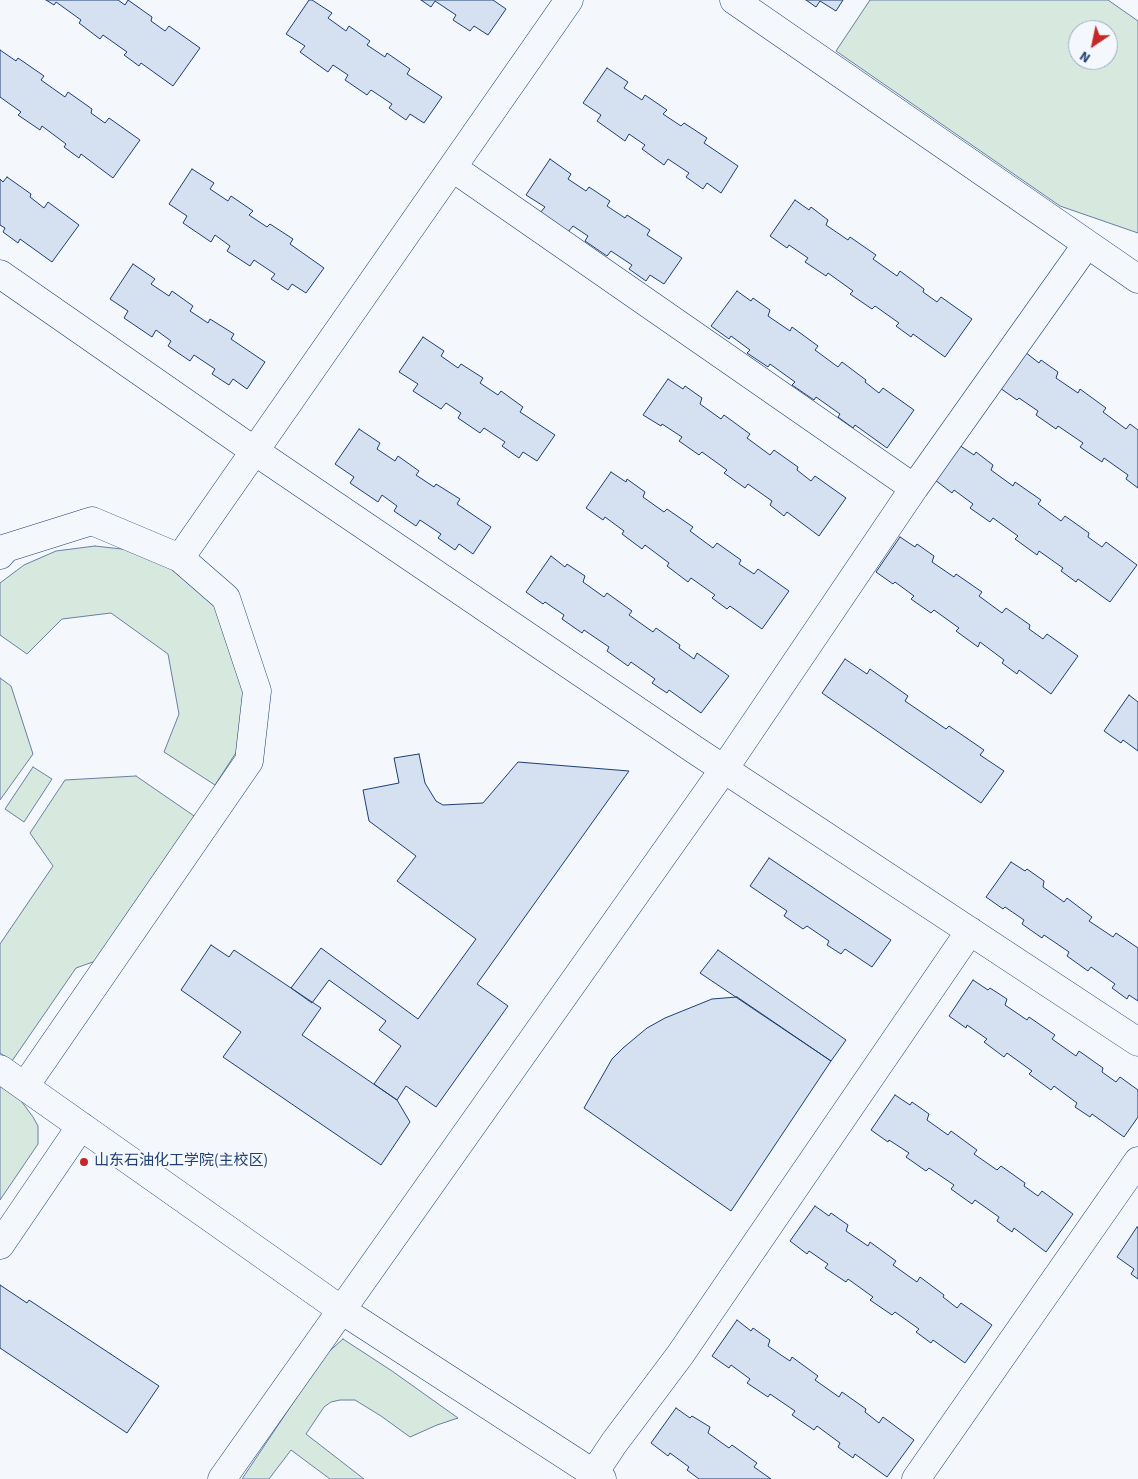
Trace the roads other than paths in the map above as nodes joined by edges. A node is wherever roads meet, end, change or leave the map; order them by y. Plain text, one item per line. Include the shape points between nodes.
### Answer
1 (570, 0) edge
2 (734, 0) edge
3 (453, 168) junction
4 (1087, 244) junction
5 (0, 274) edge
6 (1138, 279) edge
7 (256, 452) junction
8 (914, 488) junction
9 (0, 555) edge
10 (180, 558) junction
11 (724, 769) junction
12 (970, 931) junction
13 (1138, 1042) edge
14 (0, 1069) edge
15 (25, 1086) junction
16 (81, 1126) junction
17 (1138, 1161) edge
18 (0, 1245) edge
19 (340, 1309) junction
20 (598, 1476) edge
21 (222, 1479) edge
22 (916, 1479) edge

1 - 3 lane
2 - 4 lane
3 - 7 lane
3 - 8 lane
4 - 6 lane
4 - 8 lane
5 - 7 lane
7 - 10 lane
7 - 11 lane
8 - 11 lane
9 - 10 lane via 6,548 92,522
10 - 15 lane via 226,598 257,691 249,761
11 - 12 lane
11 - 19 lane
12 - 13 lane
12 - 20 lane via 680,1355 614,1443
14 - 15 lane
15 - 16 lane
16 - 18 lane
16 - 19 lane
17 - 22 lane
19 - 20 lane
19 - 21 lane

